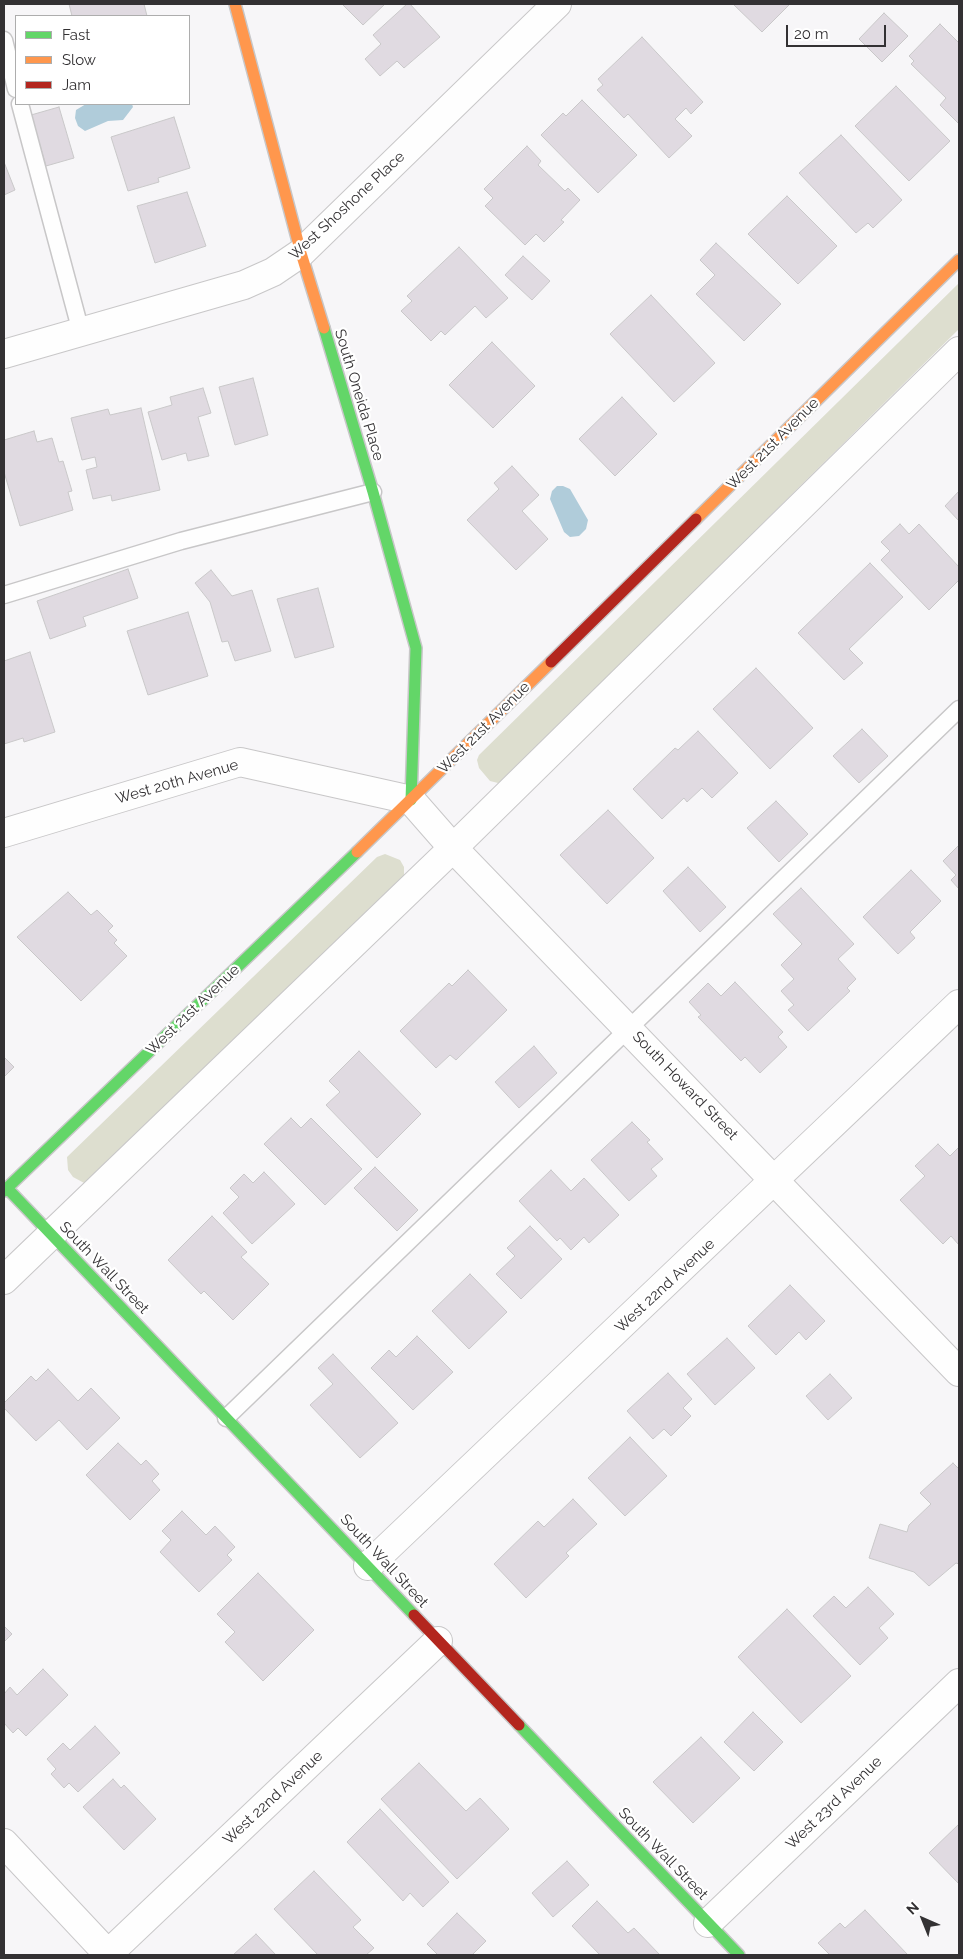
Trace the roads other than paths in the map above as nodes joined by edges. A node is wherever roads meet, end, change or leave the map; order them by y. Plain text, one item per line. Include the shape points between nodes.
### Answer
1 (236, 4) edge
2 (557, 4) edge
3 (4, 40) edge
4 (15, 85) edge
5 (20, 105) edge
6 (301, 253) junction
7 (959, 260) edge
8 (81, 332) junction
9 (959, 351) edge
10 (4, 354) edge
11 (373, 492) junction
12 (4, 595) edge
13 (959, 709) edge
14 (411, 800) junction
15 (4, 833) edge
16 (454, 848) junction
17 (959, 1004) edge
18 (629, 1028) junction
19 (776, 1180) junction
20 (5, 1190) edge
21 (52, 1234) junction
22 (4, 1280) edge
23 (956, 1360) edge
24 (226, 1418) junction
25 (368, 1566) junction
26 (438, 1641) junction
27 (959, 1683) edge
28 (4, 1843) edge
29 (708, 1923) junction
30 (108, 1955) edge
31 (739, 1955) edge

1 - 6 street, South Oneida Place
2 - 6 street, West Shoshone Place
3 - 4 lane
5 - 8 lane
6 - 8 street, West Shoshone Place via 244,285
6 - 11 street, South Oneida Place
7 - 14 street, West 21st Avenue
8 - 10 street, West Shoshone Place
9 - 16 street
11 - 12 lane via 182,541
11 - 14 street, South Oneida Place via 416,648
13 - 18 lane
14 - 15 street, West 20th Avenue via 240,762
14 - 16 street, South Howard Street
14 - 20 street, West 21st Avenue
16 - 18 street, South Howard Street
16 - 21 street
17 - 19 street, West 22nd Avenue
18 - 19 street, South Howard Street
18 - 24 lane
19 - 23 street, South Howard Street
19 - 25 street, West 22nd Avenue
20 - 21 street, South Wall Street
21 - 22 street
21 - 24 street, South Wall Street
24 - 25 street, South Wall Street
25 - 26 street, South Wall Street
26 - 29 street, South Wall Street
26 - 30 street, West 22nd Avenue
27 - 29 street, West 23rd Avenue
28 - 30 street
29 - 31 street, South Wall Street

